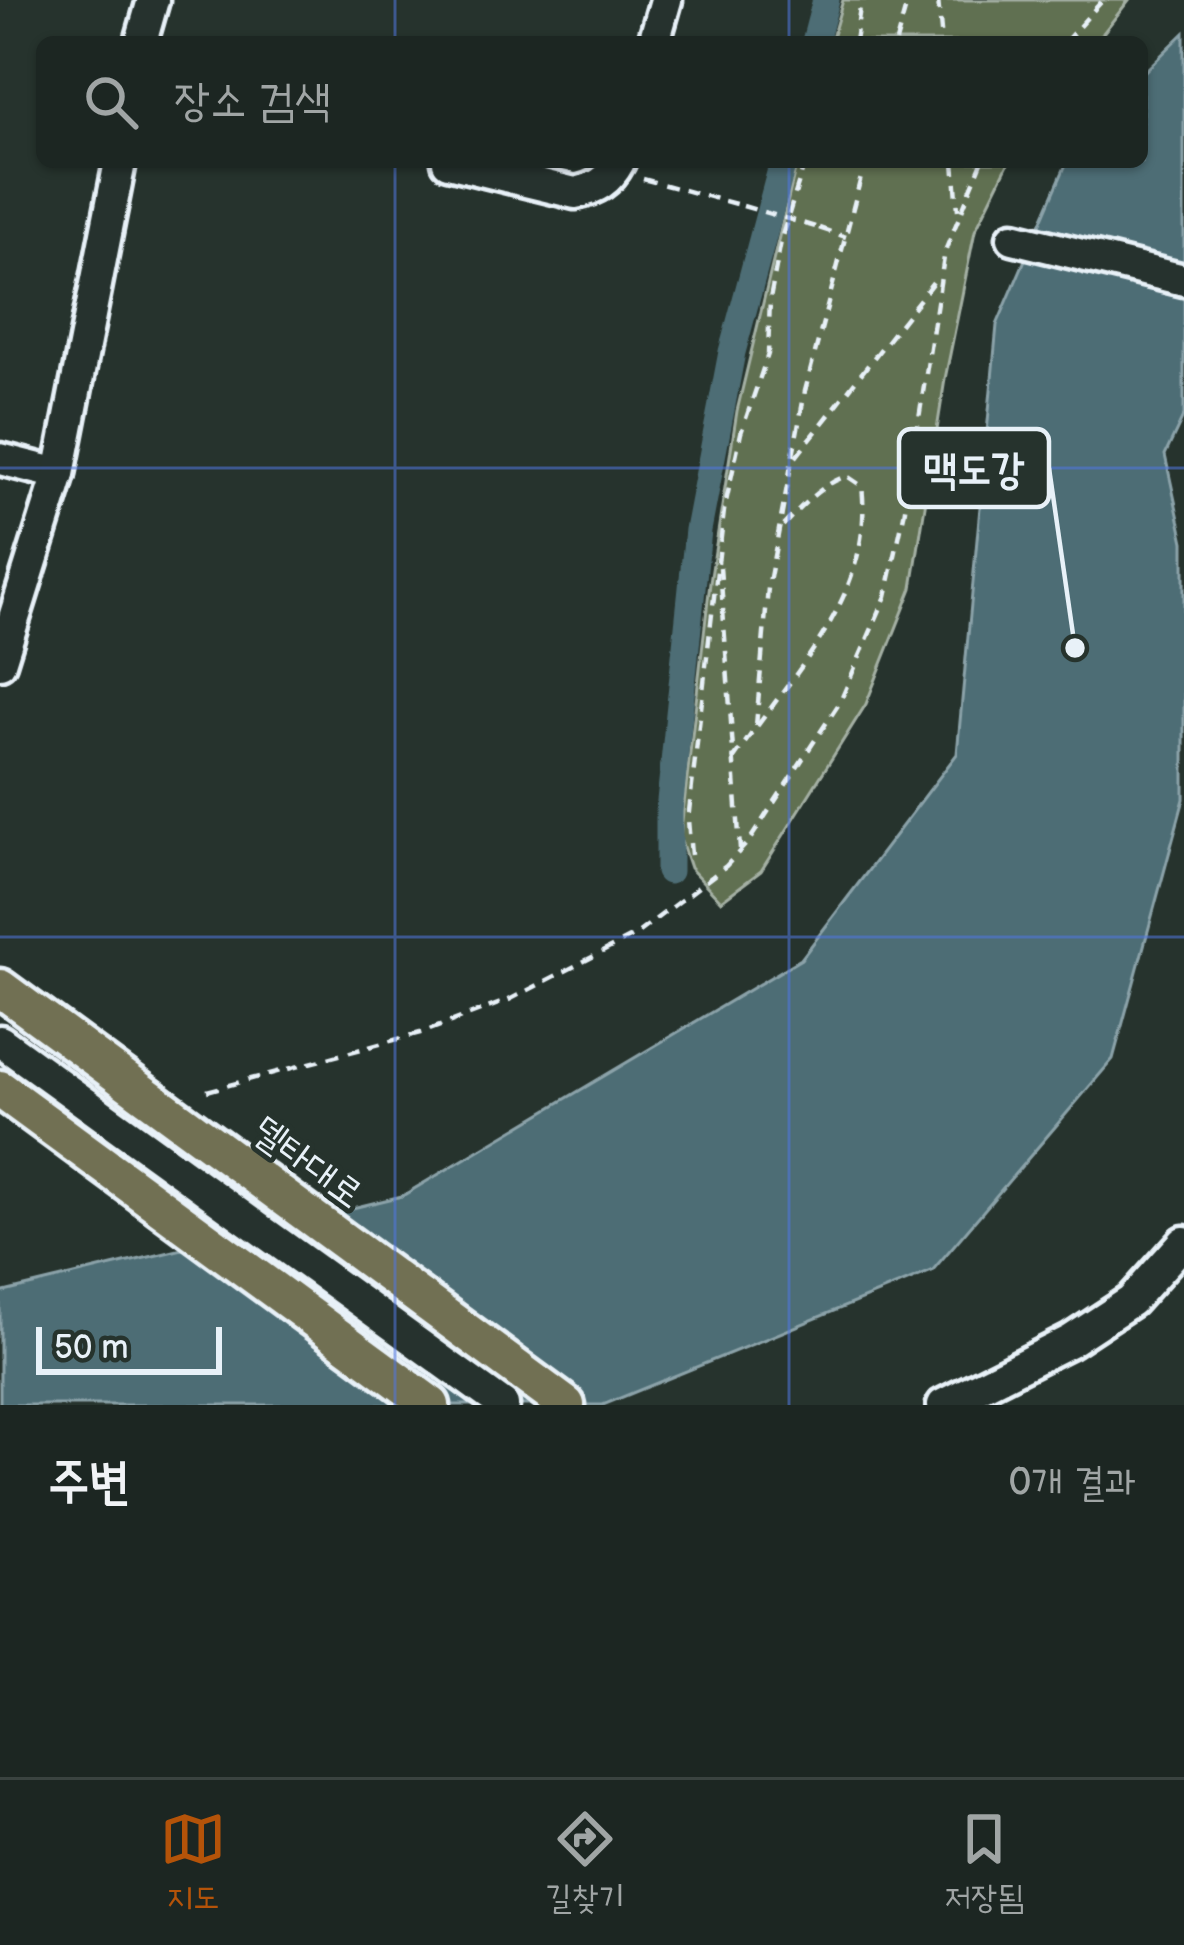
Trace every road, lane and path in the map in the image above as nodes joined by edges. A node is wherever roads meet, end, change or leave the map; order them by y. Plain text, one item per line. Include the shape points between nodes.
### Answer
1 (153, 0) edge
2 (666, 0) edge
3 (861, 0) edge
4 (908, 0) edge
5 (938, 0) edge
6 (1103, 0) edge
7 (144, 36) edge
8 (656, 36) edge
9 (856, 36) edge
10 (898, 36) edge
11 (941, 36) edge
12 (1070, 36) edge
13 (119, 168) edge
14 (473, 168) edge
15 (803, 168) edge
16 (863, 168) edge
17 (954, 168) edge
18 (979, 168) edge
19 (631, 170) edge
20 (958, 212) junction
21 (846, 236) junction
22 (1013, 238) dead end
23 (940, 272) junction
24 (1184, 280) edge
25 (0, 459) edge
26 (792, 462) junction
27 (59, 474) junction
28 (779, 530) junction
29 (719, 555) junction
30 (0, 663) edge
31 (756, 725) junction
32 (733, 760) junction
33 (740, 850) junction
34 (691, 855) dead end
35 (0, 988) edge
36 (0, 1040) edge
37 (0, 1089) edge
38 (207, 1090) dead end
39 (1184, 1242) edge
40 (430, 1405) edge
41 (503, 1405) edge
42 (566, 1405) edge
43 (943, 1405) edge

1 - 7 street
2 - 8 street
3 - 9 path
4 - 10 path
5 - 11 path
6 - 12 path
13 - 27 street
14 - 19 street via 575,193
15 - 29 path via 782,236 768,354 741,434
16 - 21 path
17 - 20 path
18 - 20 path
19 - 21 path, bridge
20 - 23 path
21 - 26 path
22 - 24 street
23 - 26 path
23 - 33 path via 886,596 840,702
25 - 27 street
26 - 28 path
27 - 30 street
28 - 31 path
28 - 31 path via 838,478 862,486 864,524 843,598 802,671
29 - 32 path
29 - 34 path via 688,820
31 - 32 path
32 - 33 path
33 - 38 path via 635,935 509,1000 424,1032
35 - 42 main road, 델타대로
36 - 41 street
37 - 40 main road
39 - 43 street via 1131,1301

